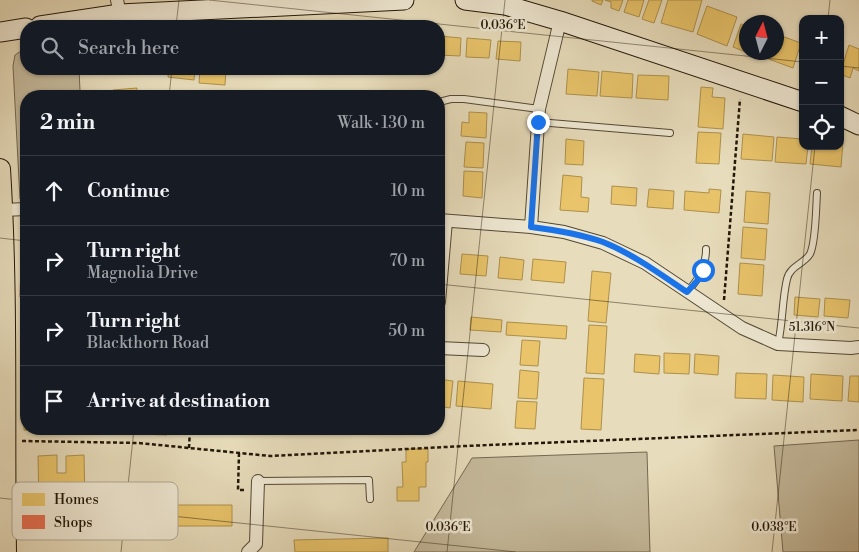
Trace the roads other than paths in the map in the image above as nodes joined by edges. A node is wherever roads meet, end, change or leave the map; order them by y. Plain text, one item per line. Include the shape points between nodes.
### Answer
1 (404, 0) edge
2 (466, 0) edge
3 (118, 7) edge
4 (65, 20) edge
5 (560, 21) junction
6 (20, 29) edge
7 (0, 32) edge
8 (445, 100) edge
9 (799, 101) edge
10 (539, 109) junction
11 (844, 118) edge
12 (538, 122) junction
13 (859, 125) edge
14 (670, 133) dead end
15 (0, 169) edge
16 (817, 192) dead end
17 (20, 209) edge
18 (3, 210) junction
19 (445, 221) edge
20 (531, 227) junction
21 (706, 249) dead end
22 (2, 278) edge
23 (687, 292) junction
24 (778, 344) junction
25 (859, 347) edge
26 (445, 348) edge
27 (483, 350) dead end
28 (3, 466) edge
29 (258, 485) joint
30 (370, 499) dead end
31 (6, 528) junction
32 (12, 529) edge
33 (6, 552) edge
34 (248, 552) edge

1 - 3 street
2 - 5 street via 505,5
3 - 4 street
5 - 9 street
5 - 10 street
6 - 7 street
8 - 10 lane via 464,99
10 - 12 street
11 - 13 street
12 - 14 lane
12 - 20 street
15 - 18 main road
16 - 24 lane via 812,246 807,258 795,266 787,278
17 - 18 street
18 - 22 main road
19 - 20 street
20 - 23 street via 603,242 645,263
21 - 23 lane via 703,270
22 - 28 main road
23 - 24 street via 742,328
24 - 25 street
26 - 27 street
28 - 31 main road
29 - 30 lane via 369,480
29 - 34 street via 256,544
31 - 32 lane
31 - 33 main road

